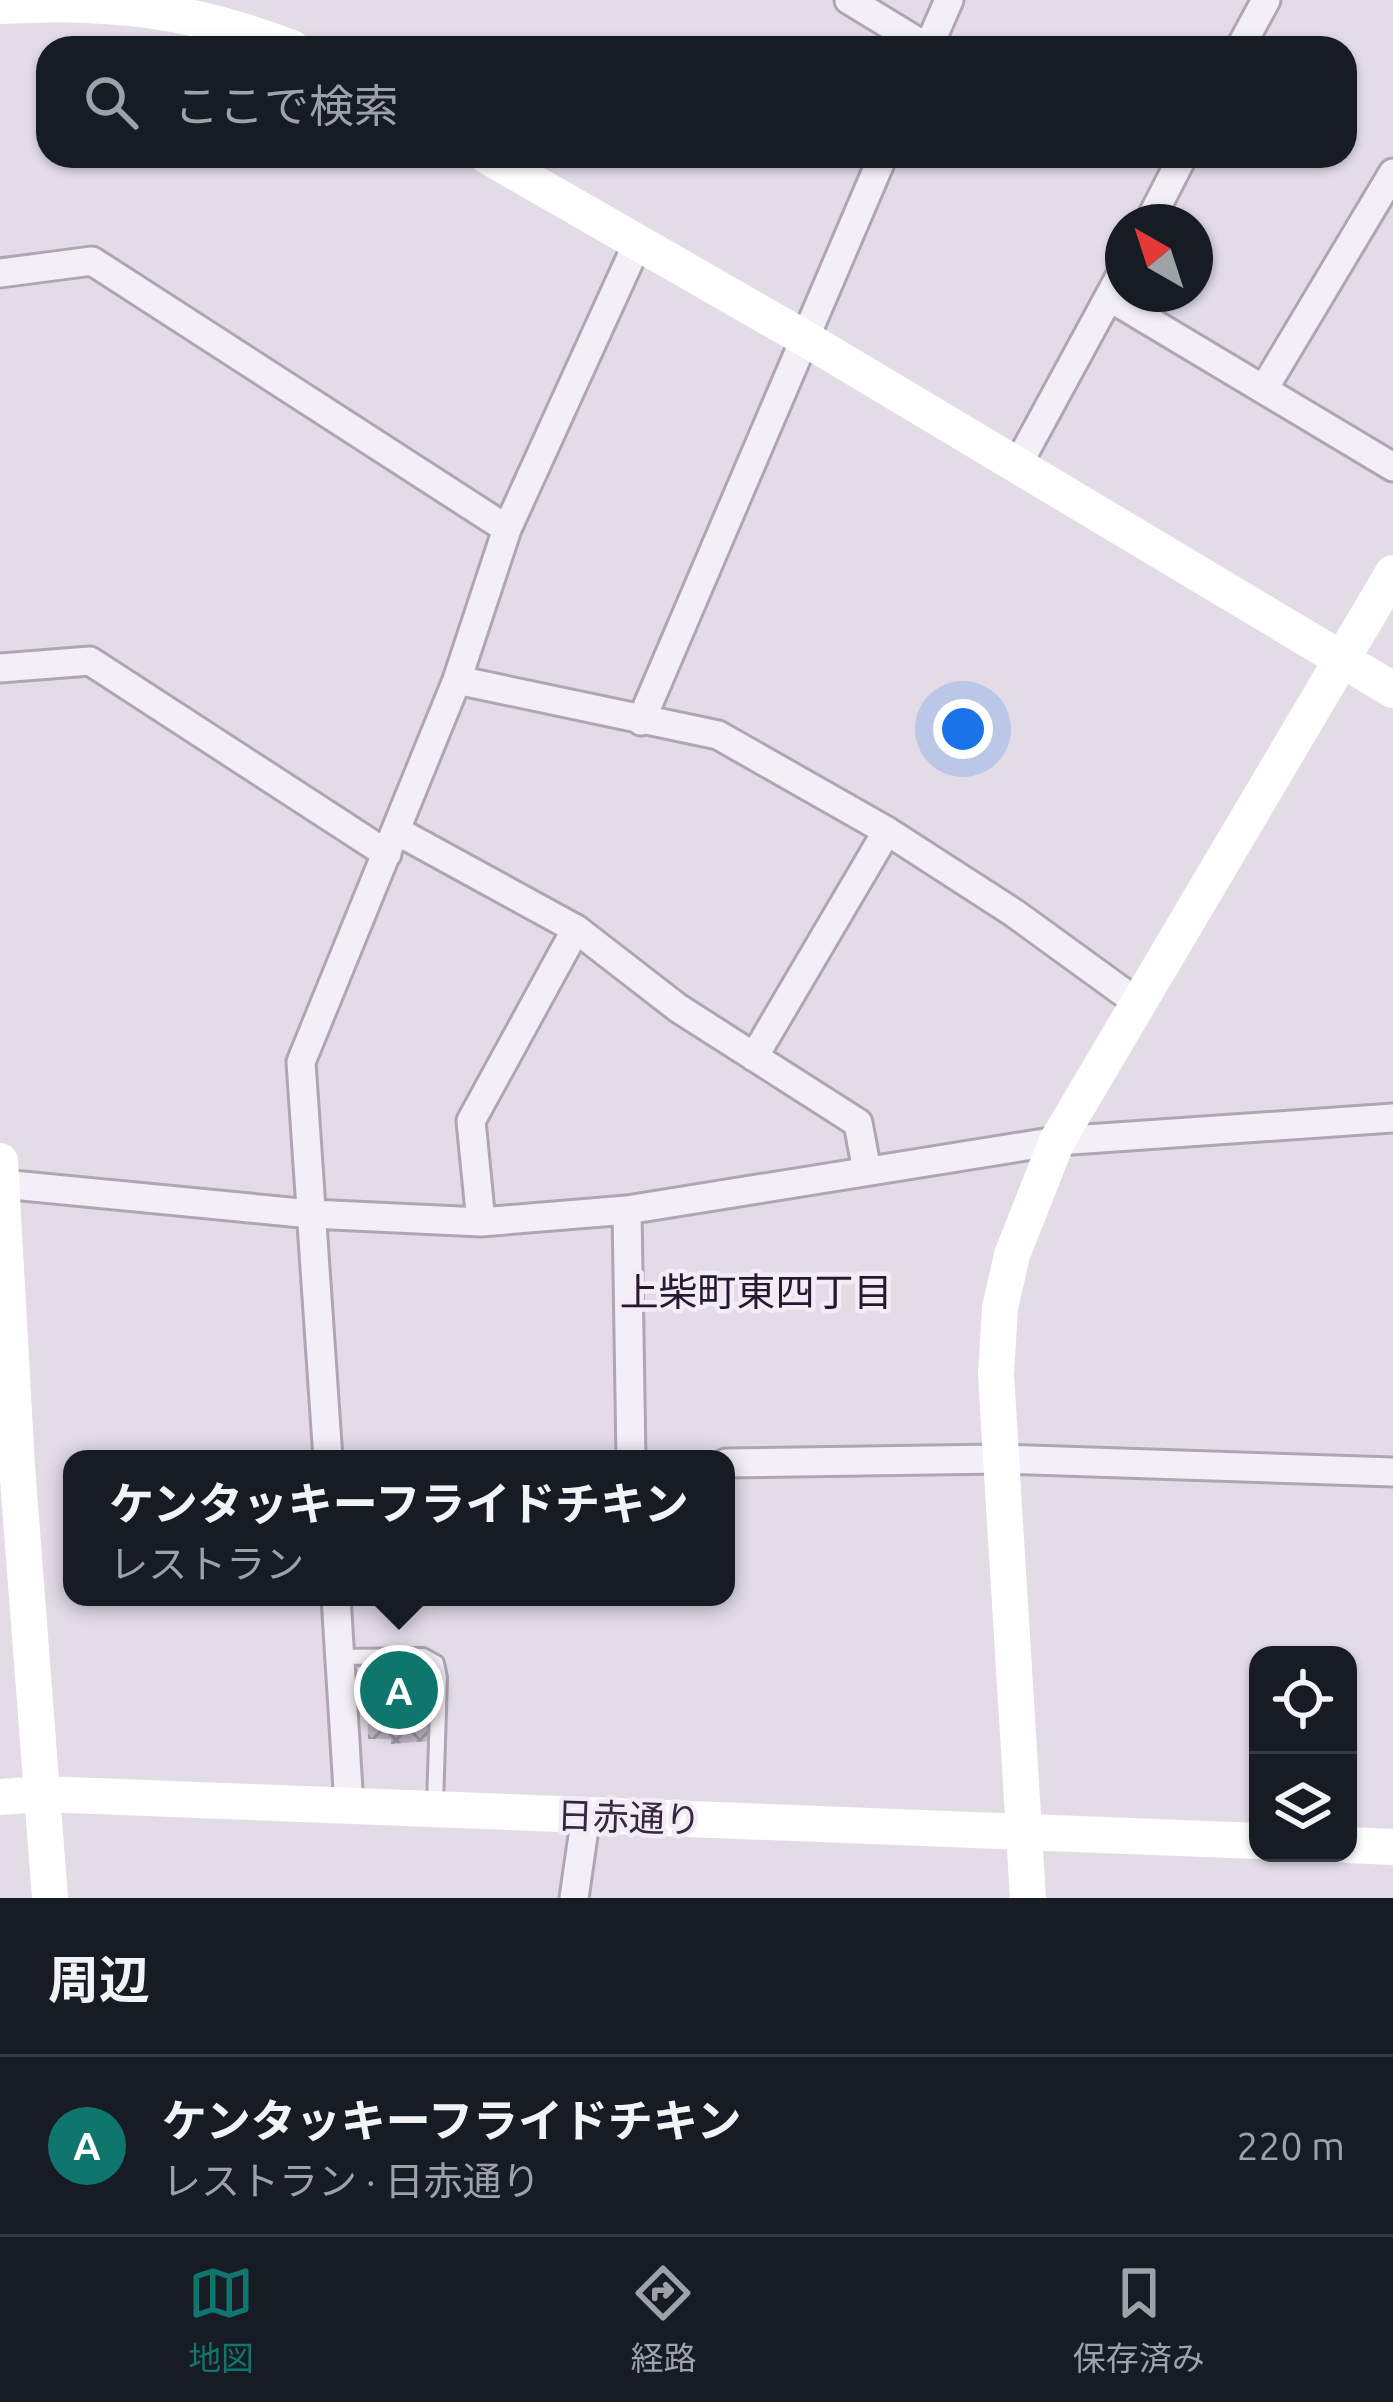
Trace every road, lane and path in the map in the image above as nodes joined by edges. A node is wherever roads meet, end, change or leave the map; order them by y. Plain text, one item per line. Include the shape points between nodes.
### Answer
1 (849, 0) edge
2 (949, 0) edge
3 (1266, 0) edge
4 (0, 6) edge
5 (223, 11) edge
6 (270, 36) edge
7 (908, 36) edge
8 (933, 36) edge
9 (1246, 36) edge
10 (508, 168) edge
11 (878, 168) edge
12 (1178, 168) edge
13 (1393, 173) edge
14 (1159, 204) edge
15 (638, 242) junction
16 (0, 274) edge
17 (1105, 304) edge
18 (1135, 312) edge
19 (806, 339) junction
20 (1265, 387) junction
21 (1017, 466) junction
22 (1393, 467) edge
23 (508, 529) junction
24 (1393, 573) edge
25 (1342, 660) junction
26 (0, 668) edge
27 (457, 680) junction
28 (1393, 690) edge
29 (641, 721) junction
30 (887, 831) junction
31 (392, 842) junction
32 (576, 928) junction
33 (1138, 1003) junction
34 (754, 1057) junction
35 (1393, 1118) edge
36 (1057, 1141) junction
37 (0, 1162) edge
38 (867, 1172) junction
39 (2, 1184) edge
40 (627, 1210) junction
41 (311, 1214) junction
42 (482, 1222) junction
43 (327, 1450) edge
44 (631, 1450) edge
45 (999, 1459) junction
46 (735, 1463) edge
47 (9, 1467) edge
48 (1393, 1472) edge
49 (337, 1606) edge
50 (340, 1657) junction
51 (44, 1794) junction
52 (0, 1796) edge
53 (349, 1806) junction
54 (435, 1810) junction
55 (586, 1815) junction
56 (1023, 1832) junction
57 (1249, 1841) edge
58 (1357, 1845) edge
59 (1393, 1846) edge
60 (50, 1898) edge
61 (574, 1898) edge
62 (1028, 1898) edge

1 - 7 street
2 - 8 street
3 - 9 street
4 - 5 street via 83,1
5 - 6 street
10 - 15 street
11 - 19 street
12 - 14 street
13 - 20 street
15 - 19 street
15 - 23 street
16 - 23 street via 92,261
17 - 21 street
18 - 20 street
19 - 21 street
19 - 29 street
20 - 22 street
21 - 25 street
23 - 27 street
24 - 25 street
25 - 28 street
25 - 33 street
26 - 31 street via 90,661
27 - 29 street
27 - 31 street
29 - 30 street via 718,735
30 - 33 street
30 - 34 street
31 - 32 street
31 - 41 street via 302,1062
32 - 34 street
32 - 42 street via 471,1121
33 - 36 street
34 - 38 street via 858,1123
35 - 36 street
36 - 38 street
36 - 45 street via 1030,1201 1000,1308
37 - 39 street
38 - 40 street
39 - 41 street
39 - 47 street
40 - 42 street
40 - 44 street
41 - 42 street
41 - 43 street
45 - 46 street
45 - 48 street
45 - 56 street
47 - 51 street
49 - 50 street
50 - 53 street
50 - 54 lane via 423,1656 437,1666
51 - 52 street, 日赤通り
51 - 53 street, 日赤通り
51 - 60 street
53 - 54 street, 日赤通り
54 - 55 street, 日赤通り
55 - 56 street, 日赤通り
55 - 61 street
56 - 57 street, 日赤通り
56 - 62 street
58 - 59 street

